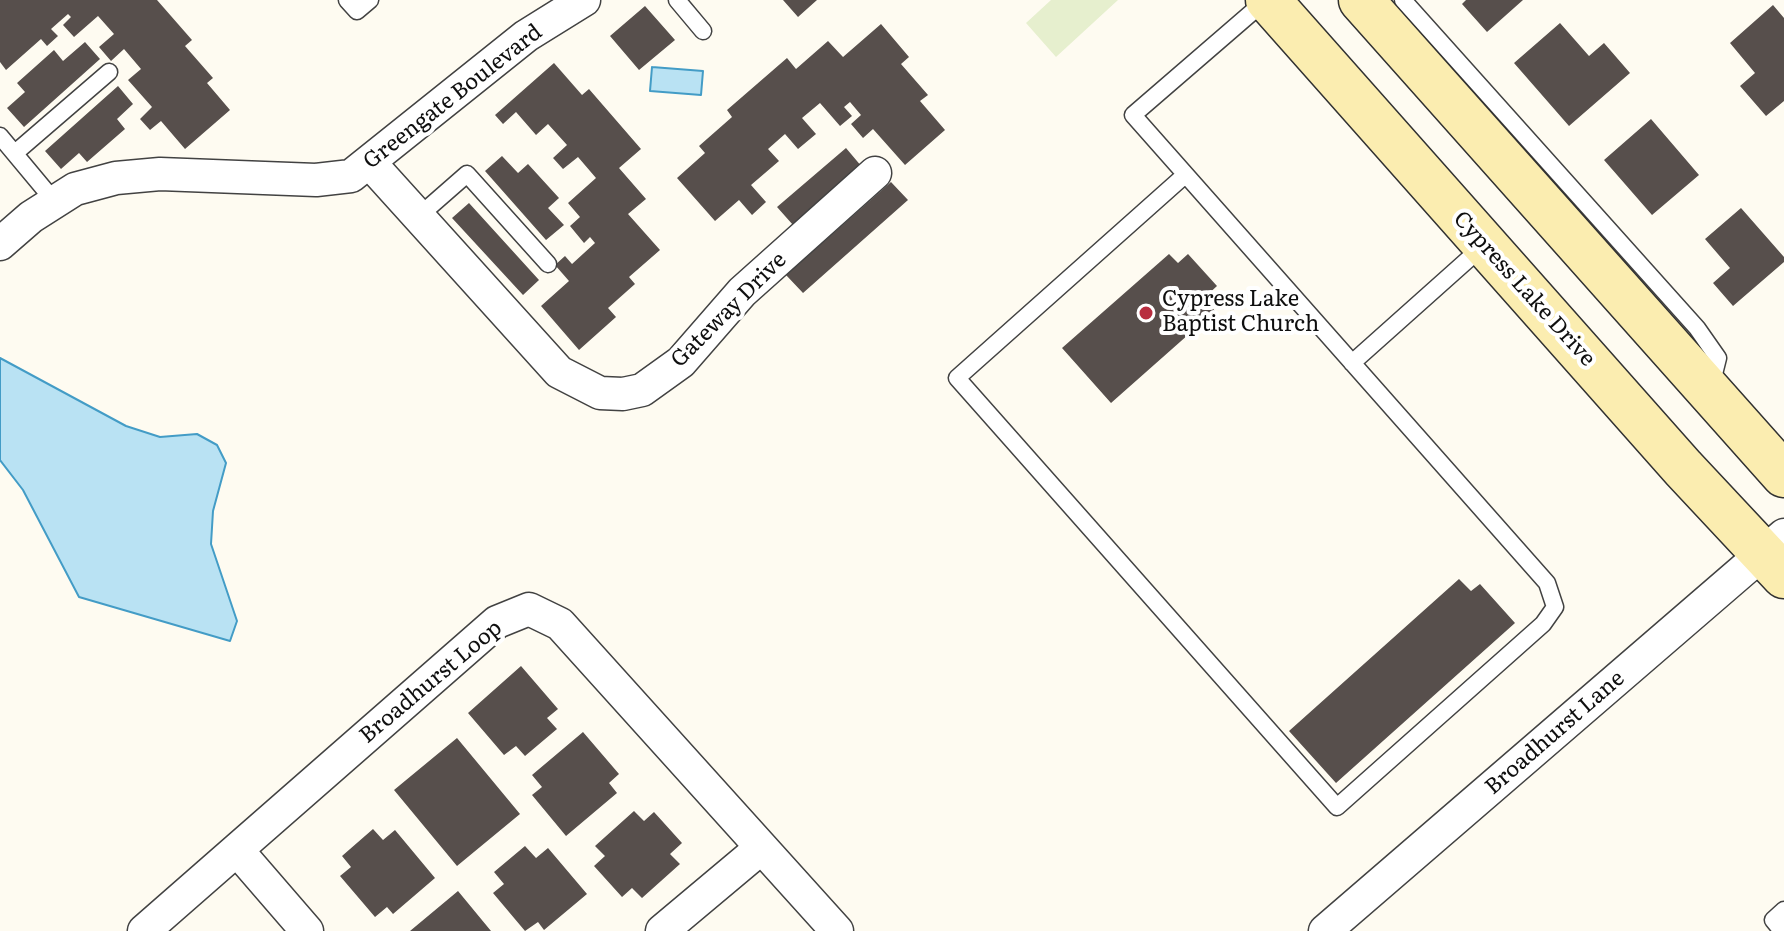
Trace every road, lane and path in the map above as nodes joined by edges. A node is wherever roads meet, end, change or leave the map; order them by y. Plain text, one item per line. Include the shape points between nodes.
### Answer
1 (347, 0) edge
2 (370, 0) edge
3 (584, 0) edge
4 (677, 0) edge
5 (1267, 0) edge
6 (1361, 0) edge
7 (1403, 0) edge
8 (703, 31) dead end
9 (109, 72) dead end
10 (0, 136) edge
11 (15, 153) junction
12 (371, 164) junction
13 (875, 173) dead end
14 (1185, 175) junction
15 (55, 202) junction
16 (419, 216) junction
17 (0, 244) edge
18 (1485, 245) junction
19 (548, 264) dead end
20 (1352, 363) junction
21 (1709, 392) junction
22 (1784, 475) edge
23 (1777, 555) edge
24 (761, 848) junction
25 (237, 850) junction
26 (1784, 910) edge
27 (144, 931) edge
28 (307, 931) edge
29 (662, 931) edge
30 (837, 931) edge
31 (1325, 931) edge
32 (1782, 931) edge

1 - 2 lane via 357,11
3 - 12 street, Greengate Boulevard via 526,36
4 - 8 lane
5 - 14 lane via 1133,115
5 - 18 main road, Cypress Lake Drive
6 - 21 main road
7 - 21 lane via 1697,328 1718,358
9 - 11 lane
10 - 11 lane
11 - 15 lane
12 - 15 street, Greengate Boulevard via 351,176 316,180 160,174 116,178 75,189
12 - 16 street, Gateway Drive
13 - 16 street, Gateway Drive via 742,292 681,362 642,390 623,394 600,393 559,372
14 - 20 lane
14 - 20 lane via 957,378 1337,807 1543,624 1555,607 1547,583
15 - 17 street, Greengate Boulevard
16 - 19 lane via 467,174
18 - 20 lane
18 - 23 main road, Cypress Lake Drive
21 - 22 main road
23 - 31 street, Broadhurst Lane
24 - 25 street, Broadhurst Loop via 560,624 529,609 497,622
24 - 29 street
24 - 30 street, Broadhurst Loop
25 - 27 street, Broadhurst Loop
25 - 28 street
26 - 32 lane via 1773,920

